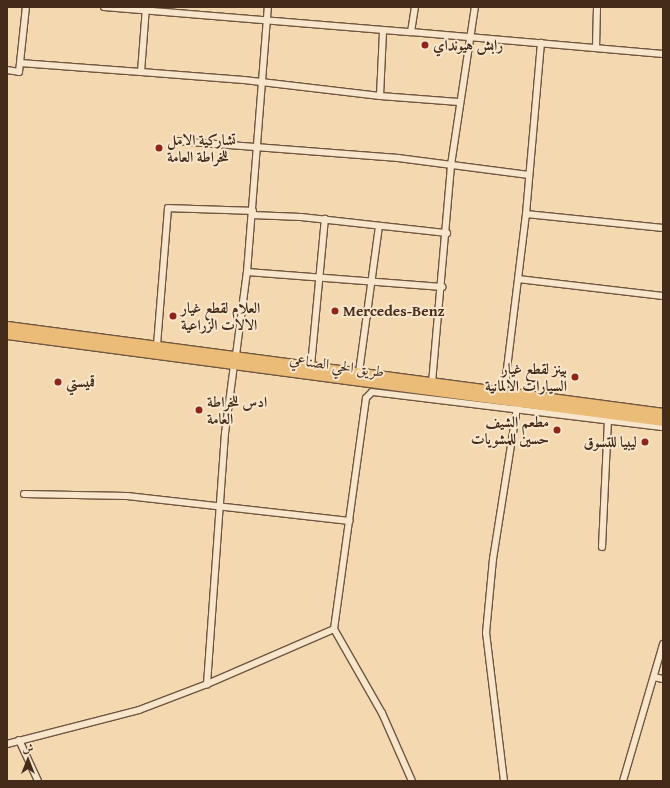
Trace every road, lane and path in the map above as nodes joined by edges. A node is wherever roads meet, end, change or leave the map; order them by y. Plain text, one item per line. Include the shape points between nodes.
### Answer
1 (26, 7) edge
2 (104, 7) edge
3 (268, 7) edge
4 (415, 7) edge
5 (476, 7) edge
6 (597, 7) edge
7 (146, 9) edge
8 (267, 20) junction
9 (384, 32) junction
10 (411, 32) junction
11 (471, 37) junction
12 (541, 43) junction
13 (596, 48) junction
14 (663, 54) edge
15 (20, 63) junction
16 (7, 70) edge
17 (141, 72) junction
18 (263, 83) junction
19 (380, 96) junction
20 (459, 102) junction
21 (177, 141) dead end
22 (256, 148) junction
23 (451, 165) junction
24 (529, 175) junction
25 (252, 213) junction
26 (526, 214) junction
27 (325, 219) junction
28 (379, 226) junction
29 (663, 228) edge
30 (447, 233) junction
31 (247, 272) junction
32 (320, 278) junction
33 (518, 279) junction
34 (371, 281) junction
35 (442, 287) junction
36 (663, 296) edge
37 (7, 326) edge
38 (7, 334) edge
39 (157, 345) junction
40 (235, 360) junction
41 (311, 366) junction
42 (359, 372) junction
43 (368, 383) junction
44 (432, 383) junction
45 (504, 393) junction
46 (366, 398) junction
47 (517, 408) junction
48 (663, 413) edge
49 (608, 420) junction
50 (663, 422) edge
51 (663, 427) edge
52 (24, 494) dead end
53 (220, 504) junction
54 (350, 521) junction
55 (602, 546) dead end
56 (334, 629) junction
57 (663, 644) edge
58 (654, 677) junction
59 (663, 679) edge
60 (208, 684) junction
61 (19, 740) junction
62 (7, 744) edge
63 (38, 781) edge
64 (412, 781) edge
65 (504, 781) edge
66 (623, 781) edge

1 - 15 street
2 - 7 street
3 - 8 street
4 - 10 street
5 - 11 street
6 - 13 street
7 - 8 street
7 - 17 street
8 - 9 street
8 - 18 street
9 - 10 street
9 - 19 street
10 - 11 street
11 - 12 street
11 - 20 street
12 - 13 street
12 - 24 street
13 - 14 street
15 - 16 street via 19,72
15 - 17 street
17 - 18 street
18 - 19 street
18 - 22 street
19 - 20 street
20 - 23 street
21 - 22 street
22 - 23 street
22 - 25 street
23 - 24 street
23 - 30 street
24 - 26 street
25 - 27 street
25 - 31 street
25 - 39 street via 168,208
26 - 29 street
26 - 33 street
27 - 28 street
27 - 32 street
28 - 30 street
28 - 34 street
30 - 35 street
31 - 32 street
31 - 40 street
32 - 34 street
32 - 41 street
33 - 36 street
33 - 45 street
34 - 35 street
34 - 42 street
35 - 44 street
37 - 39 highway
38 - 40 highway, طريق الحي الصناعي
39 - 40 highway
40 - 41 highway
40 - 43 highway, طريق الحي الصناعي
40 - 53 street
41 - 42 highway
42 - 44 highway
43 - 46 street
43 - 50 highway, طريق الحي الصناعي
44 - 45 highway
45 - 48 highway
46 - 47 street via 376,391
46 - 54 street
47 - 49 street
47 - 65 street via 492,559 486,633
49 - 51 street
49 - 55 street
52 - 53 street via 66,493
53 - 54 street
53 - 60 street
54 - 56 street
56 - 60 street
56 - 64 street via 382,714
57 - 58 street
58 - 59 street
58 - 66 street
60 - 61 street via 139,710
61 - 62 street
61 - 63 street

